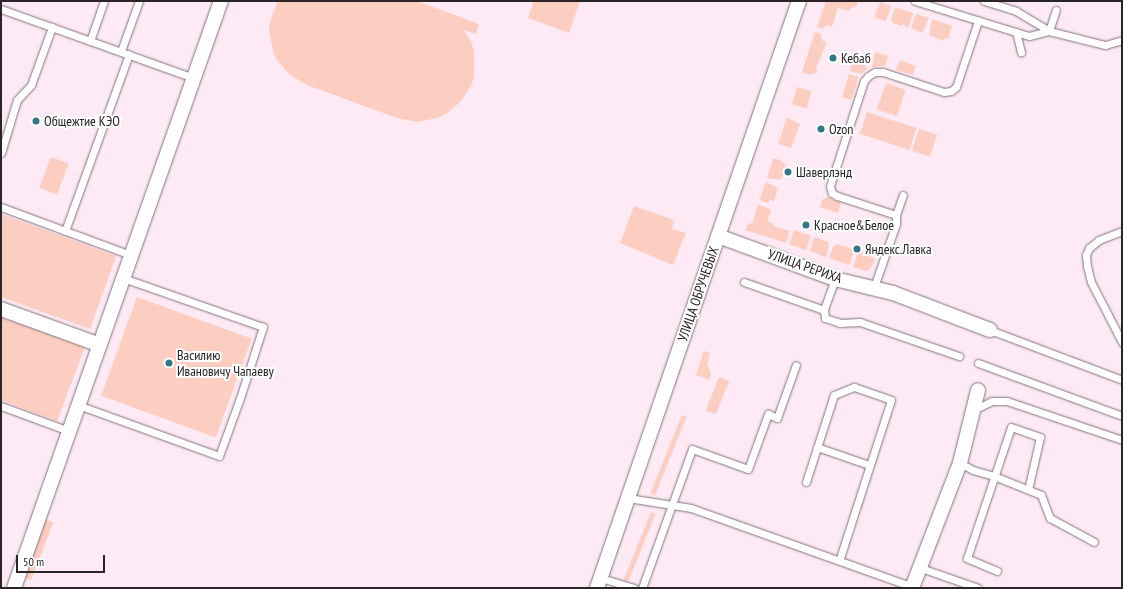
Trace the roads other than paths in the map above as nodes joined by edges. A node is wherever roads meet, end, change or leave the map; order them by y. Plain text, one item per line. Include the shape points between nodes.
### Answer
1 (104, 1) edge
2 (139, 1) edge
3 (221, 1) edge
4 (799, 1) edge
5 (915, 1) edge
6 (984, 1) edge
7 (1, 9) edge
8 (1056, 10) dead end
9 (978, 21) junction
10 (52, 27) junction
11 (1049, 31) junction
12 (1016, 32) junction
13 (1122, 40) edge
14 (90, 41) junction
15 (121, 52) junction
16 (1022, 52) dead end
17 (129, 54) junction
18 (194, 78) junction
19 (1, 153) edge
20 (903, 195) dead end
21 (1, 207) edge
22 (896, 215) junction
23 (65, 231) junction
24 (1122, 231) edge
25 (718, 236) junction
26 (131, 255) junction
27 (123, 278) junction
28 (835, 279) junction
29 (744, 282) dead end
30 (874, 287) junction
31 (1, 309) edge
32 (824, 310) junction
33 (990, 330) joint
34 (1122, 342) edge
35 (100, 345) junction
36 (959, 356) dead end
37 (978, 363) dead end
38 (796, 365) dead end
39 (1122, 378) edge
40 (978, 390) dead end
41 (78, 405) junction
42 (2, 409) edge
43 (974, 410) junction
44 (1122, 416) edge
45 (69, 431) junction
46 (1122, 440) edge
47 (818, 447) junction
48 (960, 463) junction
49 (869, 465) junction
50 (994, 476) junction
51 (806, 482) dead end
52 (1028, 490) junction
53 (628, 498) junction
54 (672, 505) junction
55 (1094, 542) dead end
56 (839, 561) junction
57 (921, 568) junction
58 (997, 571) dead end
59 (599, 583) edge
60 (14, 588) edge
61 (633, 588) edge
62 (642, 588) edge
63 (912, 588) edge
64 (978, 588) edge

1 - 14 lane
2 - 15 lane
3 - 18 street
4 - 25 street, УЛИЦА ОБРУЧЕВЫХ
5 - 9 lane
6 - 11 lane via 1016,11
7 - 10 lane
8 - 11 lane
9 - 12 lane
9 - 22 lane via 956,87 951,91 944,92 883,72 875,72 864,81 830,186 832,193 837,196
10 - 14 lane
10 - 19 lane via 31,85 17,100
11 - 12 lane via 1029,36
11 - 13 lane via 1105,45
12 - 16 lane
14 - 15 lane
15 - 17 lane
17 - 18 lane
17 - 23 lane
18 - 26 street
20 - 22 lane
21 - 23 lane
22 - 30 lane via 896,224
23 - 26 lane
24 - 34 lane via 1099,240 1089,248 1086,255 1092,282
25 - 28 street, УЛИЦА РЕРИХА
25 - 53 street, УЛИЦА ОБРУЧЕВЫХ
26 - 27 street
27 - 35 street
27 - 41 lane via 263,327 240,398 219,456
28 - 30 street, УЛИЦА РЕРИХА
28 - 32 lane
29 - 32 lane
30 - 33 street, УЛИЦА РЕРИХА
31 - 35 street
32 - 36 lane via 825,318 840,323 860,322
33 - 39 lane
35 - 41 street
37 - 44 lane
38 - 54 lane via 777,418 768,414 748,470 692,449
40 - 43 street
41 - 45 street
42 - 45 lane
43 - 46 lane via 992,401 1007,400
43 - 48 street
45 - 60 street
47 - 49 lane
47 - 49 lane via 834,395 854,387 891,400
47 - 51 lane
48 - 50 lane
48 - 57 street
49 - 56 lane
50 - 52 lane
50 - 52 lane via 1010,427 1040,438
50 - 58 lane via 967,558
52 - 55 lane via 1041,495 1050,518
53 - 54 lane
53 - 59 street, УЛИЦА ОБРУЧЕВЫХ
54 - 56 lane via 691,508
54 - 62 lane
56 - 63 lane
57 - 63 street
57 - 64 lane
59 - 61 lane

